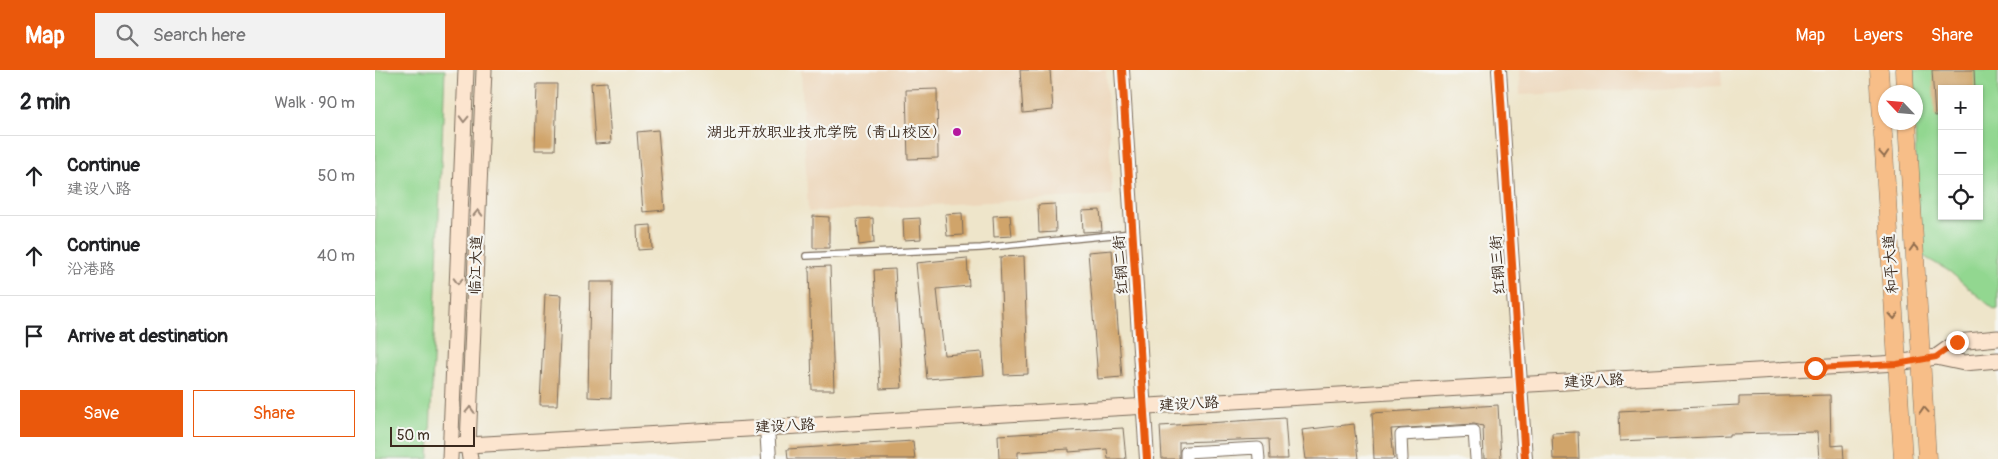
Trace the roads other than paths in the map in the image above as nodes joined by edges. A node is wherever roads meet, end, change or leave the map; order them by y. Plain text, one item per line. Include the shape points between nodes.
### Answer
1 (466, 70) edge
2 (484, 70) edge
3 (1122, 70) edge
4 (1499, 70) edge
5 (1879, 70) edge
6 (1904, 70) edge
7 (1905, 85) edge
8 (1908, 130) edge
9 (1132, 233) junction
10 (806, 256) dead end
11 (1998, 338) edge
12 (1929, 358) junction
13 (1998, 360) edge
14 (1897, 364) junction
15 (1519, 385) junction
16 (1143, 406) junction
17 (767, 427) junction
18 (451, 452) edge
19 (469, 452) edge
20 (769, 459) edge
21 (1147, 459) edge
22 (1186, 459) edge
23 (1259, 459) edge
24 (1402, 459) edge
25 (1476, 459) edge
26 (1525, 459) edge
27 (1903, 459) edge
28 (1927, 459) edge

1 -> 18 main road, 临江大道
19 -> 2 main road, 临江大道
3 - 9 street, 红钢二街
4 - 15 street, 红钢三街
5 -> 14 main road, 和平大道
6 - 7 main road
12 -> 8 main road, 和平大道
9 - 10 lane via 981,248
9 - 16 street, 红钢二街
11 - 12 main road via 1957,342
12 - 13 main road via 1964,363
12 - 14 main road, 建设八路
28 -> 12 main road, 和平大道
14 - 15 main road, 建设八路
14 - 27 main road, 和平大道
15 - 16 main road, 建设八路
15 - 26 street, 红钢三街
16 - 17 main road, 建设八路
16 - 21 street, 红钢二街
17 - 19 main road, 建设八路
17 - 20 street
18 - 19 main road, 建设八路
22 - 23 street via 1186,452 1258,448
24 - 25 street via 1401,436 1474,431

